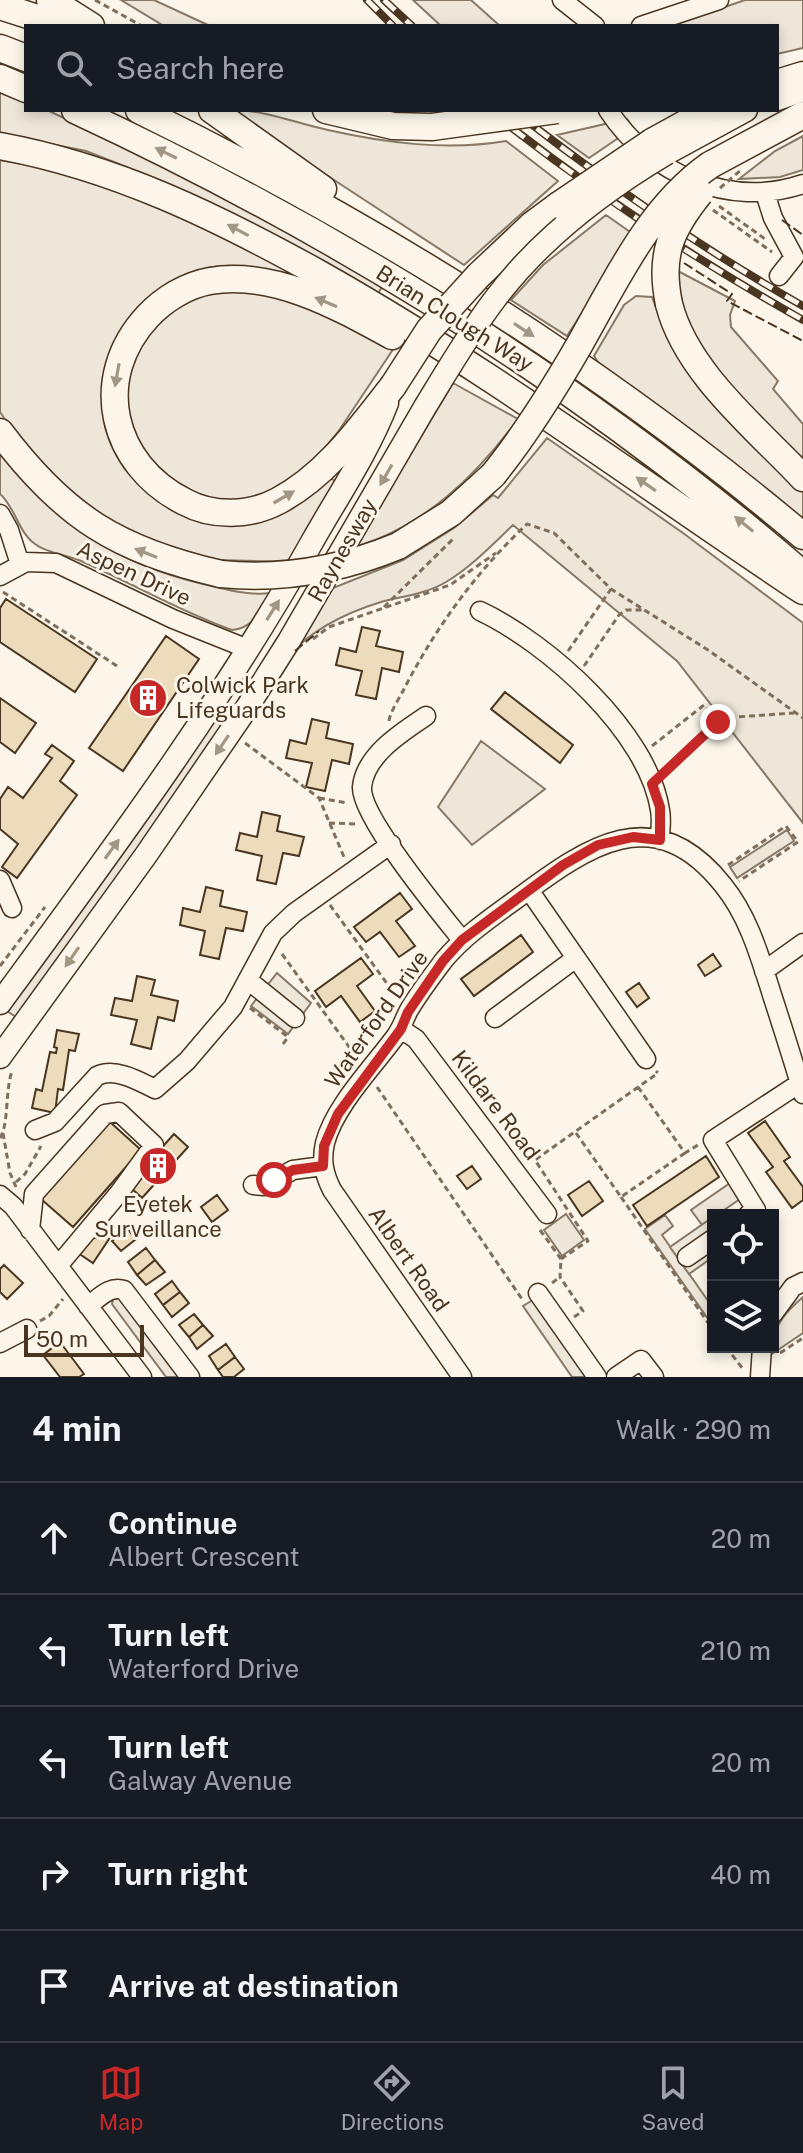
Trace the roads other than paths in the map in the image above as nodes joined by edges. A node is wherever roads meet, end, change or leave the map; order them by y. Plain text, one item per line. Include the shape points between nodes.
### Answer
1 (50, 0) edge
2 (562, 0) edge
3 (719, 0) edge
4 (0, 6) edge
5 (56, 24) edge
6 (88, 24) edge
7 (592, 24) edge
8 (647, 24) edge
9 (0, 48) edge
10 (24, 57) edge
11 (803, 58) edge
12 (779, 63) edge
13 (803, 75) edge
14 (0, 78) edge
15 (779, 82) edge
16 (24, 88) edge
17 (803, 90) edge
18 (779, 98) edge
19 (79, 112) edge
20 (143, 112) edge
21 (215, 112) edge
22 (334, 112) edge
23 (542, 112) edge
24 (609, 112) edge
25 (707, 112) edge
26 (742, 112) edge
27 (803, 115) edge
28 (0, 146) edge
29 (657, 150) junction
30 (726, 168) junction
31 (803, 184) edge
32 (765, 193) junction
33 (779, 266) road end
34 (437, 270) junction
35 (498, 384) junction
36 (393, 386) junction
37 (0, 432) edge
38 (803, 478) edge
39 (0, 514) edge
40 (803, 536) edge
41 (20, 564) junction
42 (803, 575) edge
43 (0, 576) edge
44 (803, 591) edge
45 (480, 611) dead end
46 (248, 649) junction
47 (426, 716) dead end
48 (660, 840) junction
49 (391, 844) junction
50 (0, 880) edge
51 (529, 890) junction
52 (12, 908) dead end
53 (462, 940) junction
54 (803, 943) edge
55 (576, 958) junction
56 (764, 971) junction
57 (249, 981) junction
58 (0, 1003) edge
59 (295, 1018) dead end
60 (495, 1018) dead end
61 (405, 1020) junction
62 (646, 1059) road end
63 (7, 1060) edge
64 (801, 1088) edge
65 (35, 1130) dead end
66 (323, 1166) junction
67 (253, 1185) dead end
68 (5, 1192) edge
69 (755, 1209) edge
70 (547, 1214) dead end
71 (30, 1230) junction
72 (707, 1243) edge
73 (687, 1257) dead end
74 (58, 1266) junction
75 (803, 1282) edge
76 (538, 1293) road end
77 (88, 1306) junction
78 (779, 1306) edge
79 (27, 1329) road end
80 (0, 1343) edge
81 (142, 1377) edge
82 (190, 1377) edge
83 (462, 1377) edge
84 (597, 1377) edge
85 (616, 1377) edge
86 (654, 1377) edge

1 - 6 highway
2 - 7 street
3 - 8 street
4 - 5 highway
9 - 10 highway
11 - 12 highway
13 - 15 highway
14 - 16 highway
17 - 18 main road
42 -> 19 highway, Brian Clough Way via 602,414 492,339 285,215
20 - 34 highway, Brian Clough Way via 310,197
21 - 34 highway
22 - 23 highway, bridge via 393,126 432,127
24 - 29 street
25 - 29 highway, Raynesway
26 - 29 main road, Raynesway
27 - 30 highway
35 -> 28 highway via 357,295 226,224 125,179
29 - 30 street via 697,184
29 - 36 highway, Raynesway, bridge via 570,197 501,252 429,330
29 -> 63 main road, Raynesway, bridge via 586,207 496,297 248,706
30 - 32 street
30 -> 37 highway, bridge via 683,188 645,234 523,437 493,475 451,513 398,546 359,561 304,574 255,576 171,562 88,523 44,485
30 - 38 highway, bridge via 677,222 665,269 669,304 681,339 700,366
31 - 32 street
32 - 33 street via 794,257
34 -> 40 highway, Brian Clough Way via 645,412
35 -> 36 highway via 311,296 255,281 226,280 194,285 153,311 121,357 114,393 123,441 146,476 192,506 239,512 277,502 317,474
44 -> 35 highway
46 -> 36 main road, Raynesway via 370,442
39 - 41 street
41 - 43 street
41 - 46 street, Aspen Drive via 68,567 127,607
45 - 48 street via 559,664 617,722 652,784 660,807
58 -> 46 main road, Raynesway
47 - 49 street via 394,737 368,769 362,788 366,806
48 - 51 street, Waterford Drive via 633,837 598,845
48 - 56 street, Waterford Drive via 689,853 726,889 748,926
49 - 53 street
49 - 57 street via 294,913 271,938
50 - 52 street
51 - 53 street, Waterford Drive
51 - 55 street
53 - 61 street, Waterford Drive
54 - 56 street
55 - 60 street
55 - 62 street
56 - 64 street, Waterford Drive
57 - 59 street
57 - 65 street via 187,1061 155,1089 104,1072 55,1122
61 - 66 street, Waterford Drive via 331,1128
61 - 70 street, Kildare Road
64 - 69 street, Waterford Drive via 713,1140
66 - 67 street
66 - 83 street, Albert Road via 342,1205
68 - 71 street
71 - 74 street
71 - 74 street via 34,1194 105,1114 119,1112 154,1145
72 - 73 street
74 - 77 street
75 - 78 street
76 - 84 street
77 - 81 street
77 - 82 street via 107,1291 124,1290
79 - 80 street
85 - 86 street via 641,1360

